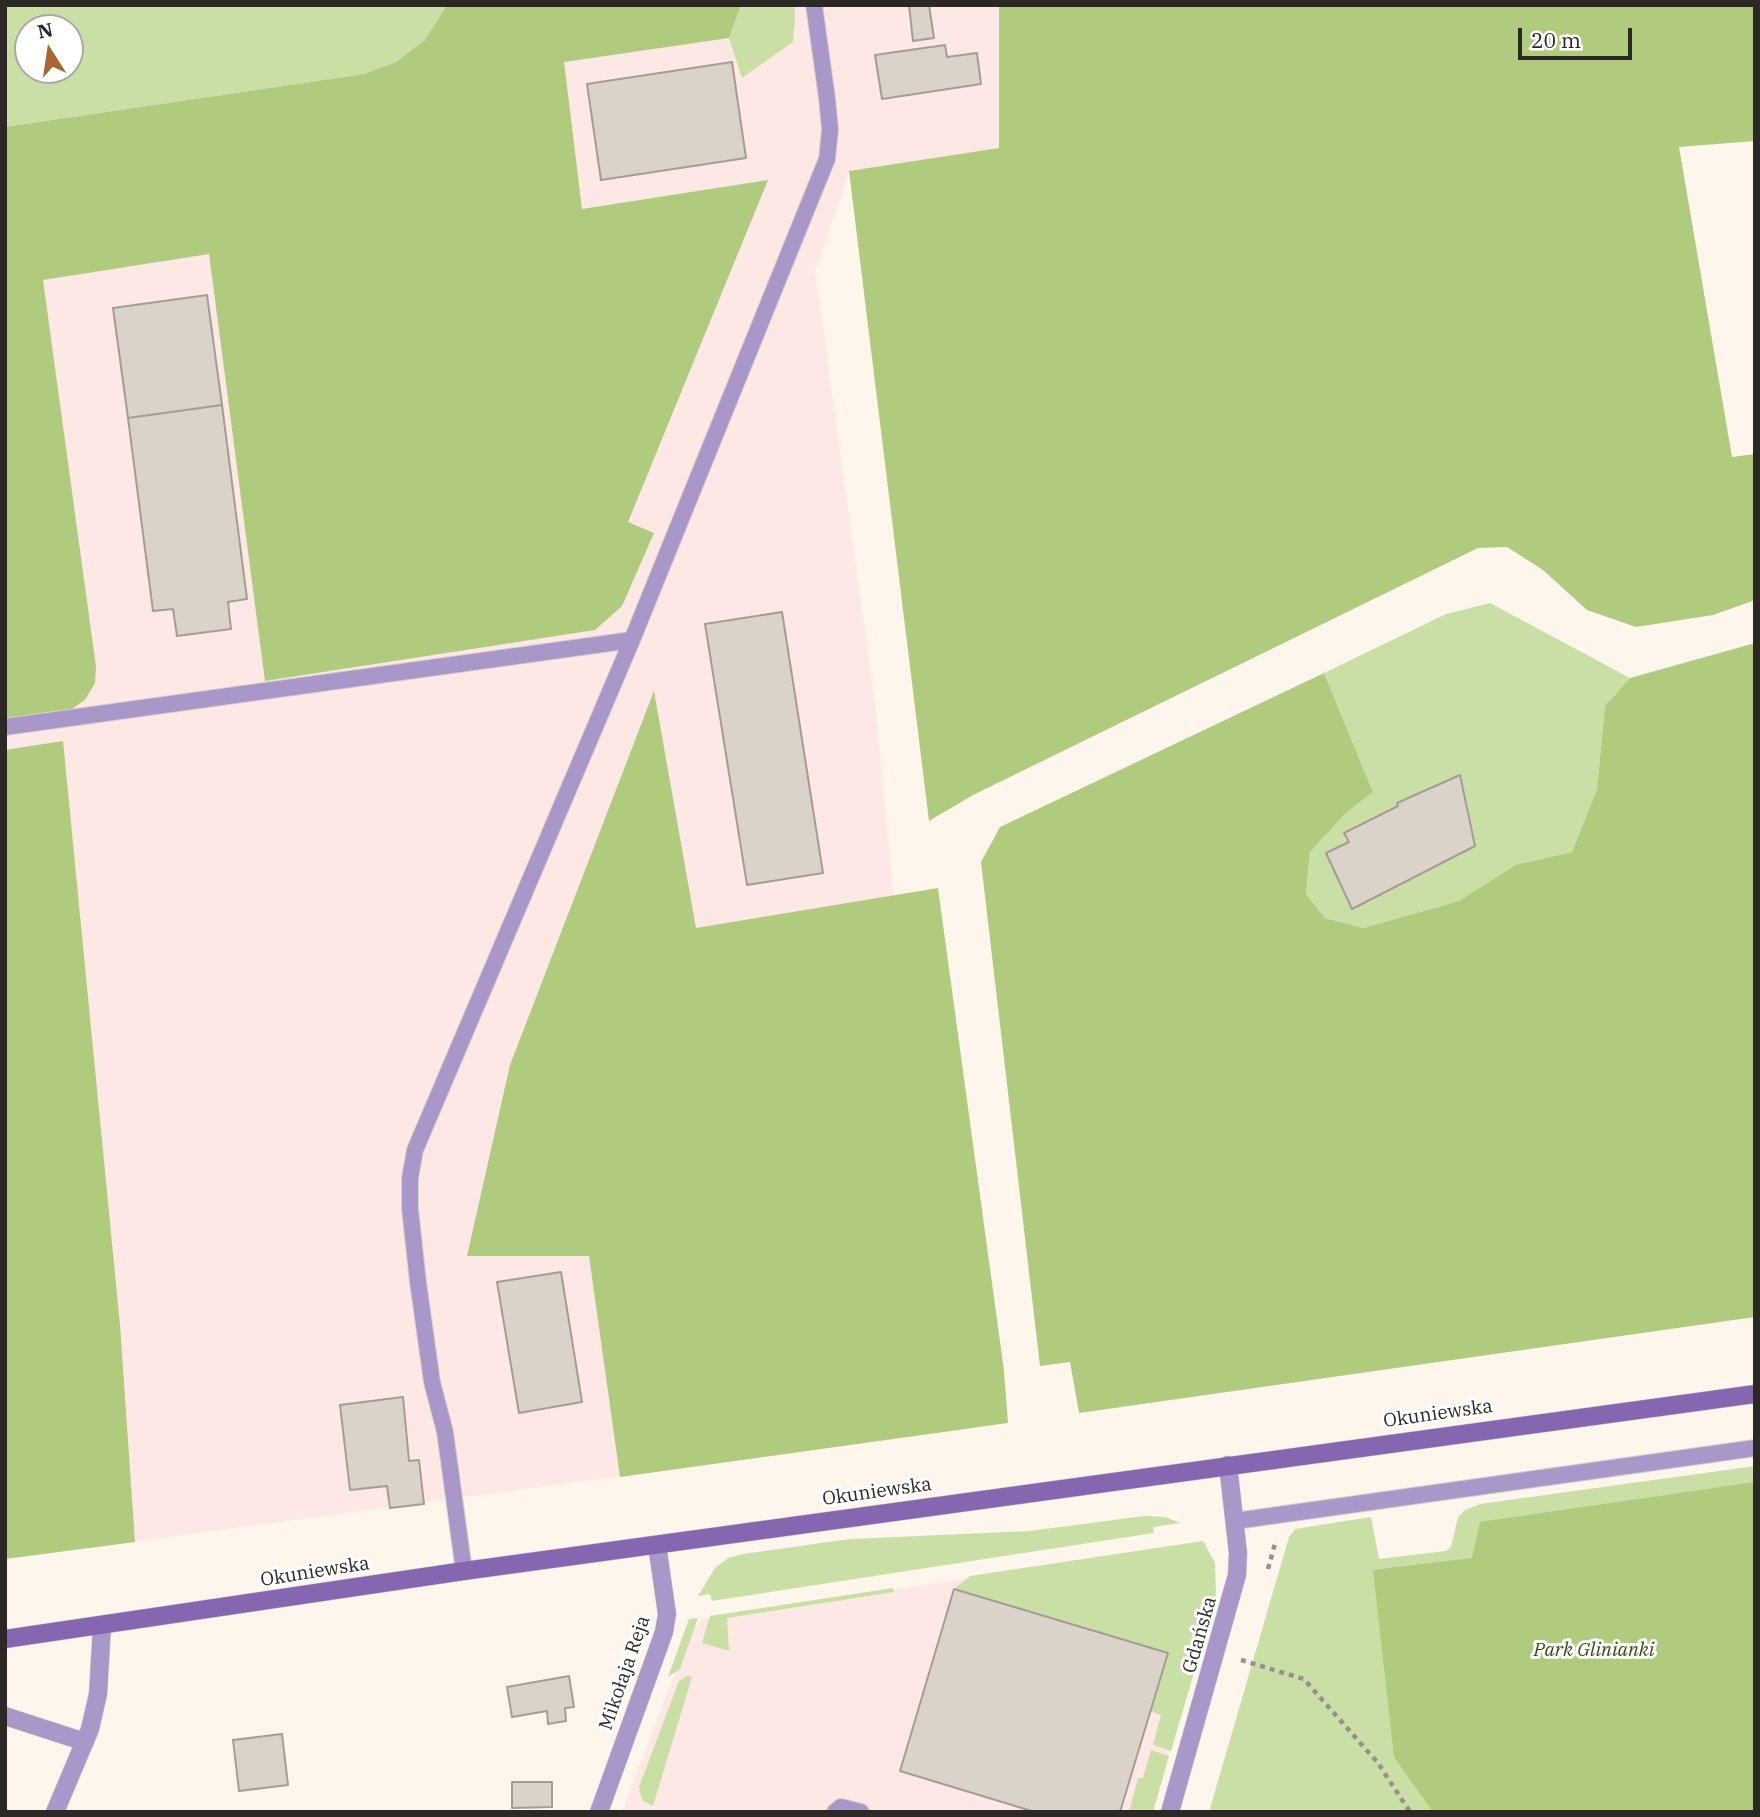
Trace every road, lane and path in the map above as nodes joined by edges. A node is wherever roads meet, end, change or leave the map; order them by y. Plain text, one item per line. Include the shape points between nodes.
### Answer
1 (814, 5) edge
2 (632, 640) junction
3 (5, 727) edge
4 (1755, 1394) edge
5 (1755, 1448) edge
6 (1228, 1465) junction
7 (1235, 1521) junction
8 (657, 1545) junction
9 (464, 1571) junction
10 (102, 1626) junction
11 (5, 1639) edge
12 (1241, 1660) dead end
13 (5, 1716) edge
14 (85, 1742) junction
15 (55, 1812) edge
16 (599, 1812) edge
17 (835, 1812) edge
18 (861, 1812) edge
19 (1170, 1812) edge
20 (1410, 1812) edge

1 - 2 lane via 827,98 827,159
2 - 3 lane
2 - 9 lane via 415,1150 410,1209 418,1282
4 - 6 main road, Okuniewska
5 - 7 lane
6 - 7 street, Gdańska
6 - 8 main road, Okuniewska
7 - 19 street, Gdańska via 1238,1553 1233,1600
8 - 9 main road, Okuniewska
8 - 16 street, Mikołaja Reja via 667,1614 664,1632
9 - 10 main road, Okuniewska
10 - 11 main road, Okuniewska
10 - 14 street via 97,1694
12 - 20 path via 1304,1679 1378,1763
13 - 14 street
14 - 15 street
17 - 18 lane via 841,1807

